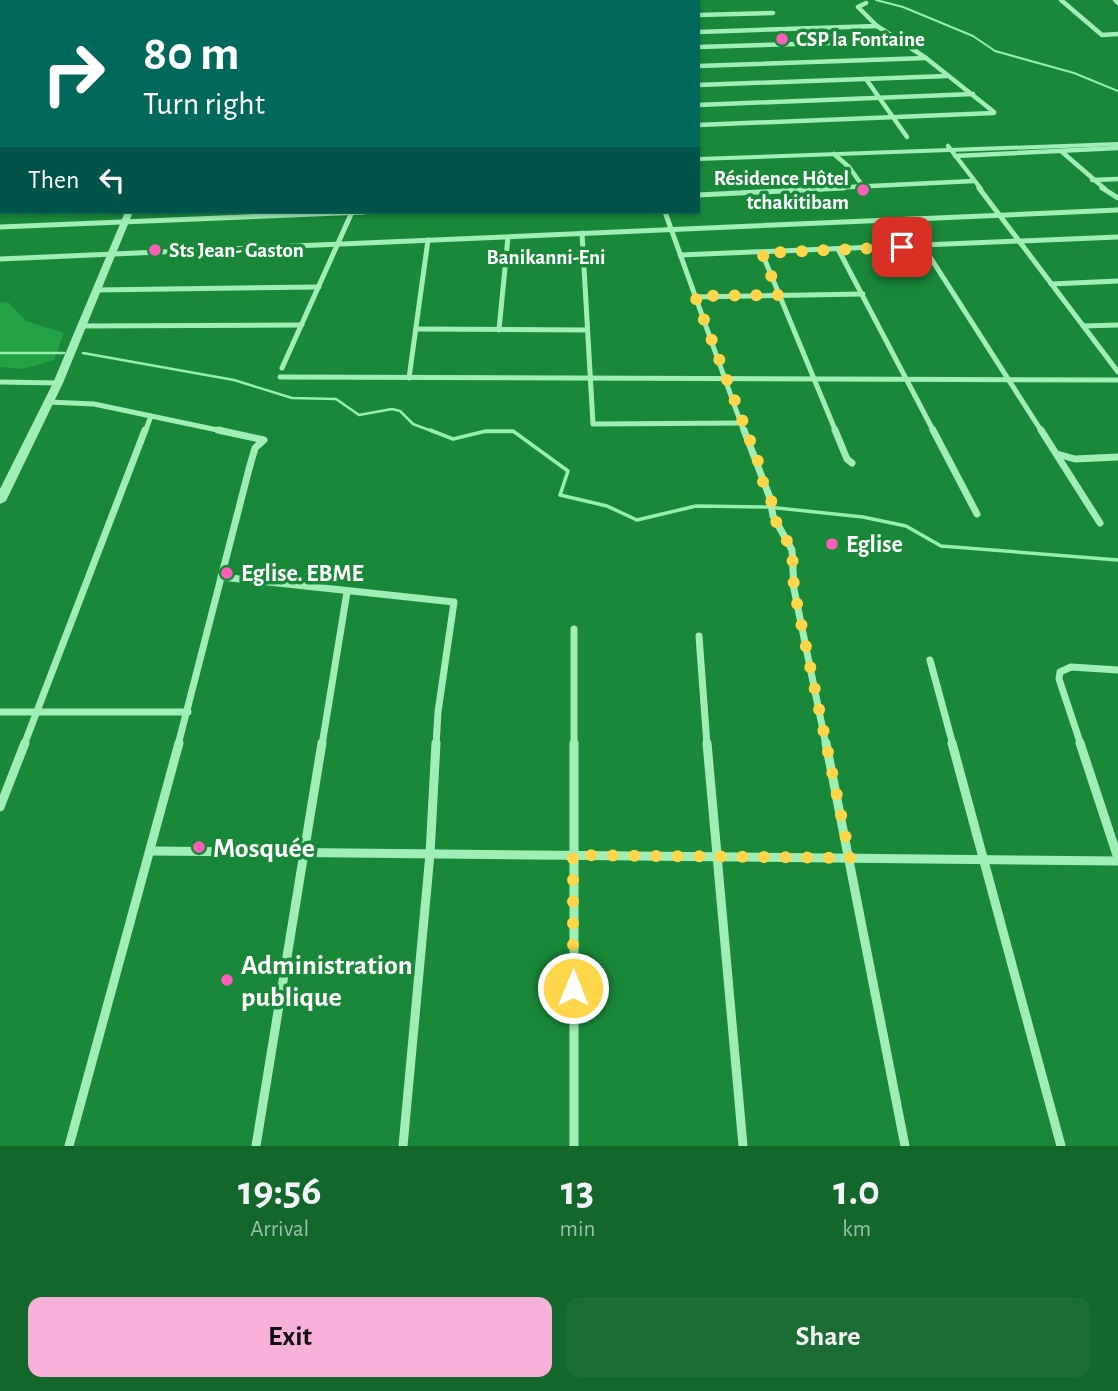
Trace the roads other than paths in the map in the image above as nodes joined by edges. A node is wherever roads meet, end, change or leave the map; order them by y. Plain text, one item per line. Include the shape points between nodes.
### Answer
1 (1061, 0) edge
2 (866, 3) dead end
3 (773, 13) dead end
4 (700, 15) edge
5 (877, 26) junction
6 (700, 32) edge
7 (1118, 34) edge
8 (901, 41) junction
9 (700, 47) edge
10 (926, 58) junction
11 (700, 66) edge
12 (947, 76) junction
13 (866, 79) junction
14 (700, 85) edge
15 (973, 94) junction
16 (879, 97) junction
17 (700, 104) edge
18 (893, 117) junction
19 (701, 125) edge
20 (907, 137) dead end
21 (1118, 146) edge
22 (951, 151) junction
23 (1061, 151) junction
24 (834, 154) junction
25 (700, 159) edge
26 (1118, 179) edge
27 (1092, 180) junction
28 (974, 181) junction
29 (862, 185) junction
30 (700, 195) edge
31 (1118, 198) edge
32 (1118, 210) edge
33 (262, 214) edge
34 (351, 214) edge
35 (666, 214) edge
36 (1000, 215) junction
37 (127, 217) edge
38 (0, 227) edge
39 (671, 229) junction
40 (582, 233) junction
41 (508, 237) junction
42 (1118, 237) edge
43 (428, 240) junction
44 (1017, 241) junction
45 (338, 244) junction
46 (923, 246) junction
47 (838, 249) junction
48 (762, 253) junction
49 (111, 254) junction
50 (680, 255) junction
51 (0, 259) edge
52 (1118, 281) edge
53 (1051, 284) junction
54 (319, 286) junction
55 (96, 290) junction
56 (863, 294) junction
57 (779, 295) junction
58 (695, 296) junction
59 (302, 325) junction
60 (1118, 325) edge
61 (80, 326) junction
62 (1083, 326) junction
63 (416, 329) junction
64 (499, 330) junction
65 (587, 330) junction
66 (282, 368) dead end
67 (1118, 372) edge
68 (280, 377) dead end
69 (409, 378) junction
70 (590, 378) junction
71 (725, 379) junction
72 (814, 379) junction
73 (907, 380) junction
74 (1009, 380) junction
75 (1118, 380) edge
76 (0, 382) edge
77 (58, 383) junction
78 (48, 402) junction
79 (151, 416) junction
80 (741, 423) junction
81 (1056, 453) junction
82 (1118, 457) edge
83 (852, 463) dead end
84 (0, 501) edge
85 (977, 514) dead end
86 (1100, 523) dead end
87 (221, 578) junction
88 (347, 592) junction
89 (574, 629) dead end
90 (699, 636) dead end
91 (930, 660) dead end
92 (1118, 670) edge
93 (0, 712) edge
94 (37, 712) junction
95 (188, 712) junction
96 (0, 807) edge
97 (151, 851) junction
98 (305, 853) junction
99 (430, 854) junction
100 (573, 855) junction
101 (715, 857) junction
102 (850, 858) junction
103 (984, 859) junction
104 (1118, 859) edge
105 (69, 1146) edge
106 (256, 1146) edge
107 (403, 1146) edge
108 (574, 1146) edge
109 (743, 1146) edge
110 (905, 1146) edge
111 (1061, 1146) edge

1 - 7 street via 1102,35
2 - 5 street via 858,7
3 - 4 street
5 - 6 street
5 - 8 street
8 - 9 street
8 - 10 street
10 - 11 street
10 - 12 street
12 - 13 street
12 - 15 street
13 - 14 street
13 - 16 street
15 - 16 street
15 - 18 street via 994,113
16 - 17 street
16 - 18 street
18 - 19 street
18 - 20 street
21 - 22 street
21 - 23 street
22 - 23 street
22 - 24 street
22 - 28 street
23 - 27 street
24 - 25 street
24 - 29 street
26 - 27 street
27 - 31 street
28 - 29 street
28 - 36 street
29 - 30 street
32 - 36 street
33 - 37 street
34 - 45 street
35 - 39 street
36 - 39 street
36 - 44 street
37 - 38 street
37 - 49 street
39 - 40 street
39 - 50 street
40 - 41 street
40 - 65 street
41 - 43 street
41 - 64 street
42 - 44 street
43 - 45 street
43 - 63 street
44 - 46 street
44 - 53 street
45 - 49 street
45 - 54 street
46 - 47 street
46 - 74 street
47 - 48 street
47 - 56 street
48 - 50 street
48 - 57 street
49 - 51 street
49 - 55 street
50 - 58 street
52 - 53 street
53 - 62 street
54 - 55 street
54 - 59 street
55 - 61 street
56 - 57 street
56 - 73 street
57 - 58 street
57 - 72 street
58 - 71 street
59 - 61 street
59 - 66 street
60 - 62 street
61 - 77 street
62 - 67 street
63 - 64 street
63 - 69 street
64 - 65 street
65 - 70 street
68 - 69 street
69 - 70 street
70 - 71 street
70 - 80 street via 593,425
71 - 72 street
71 - 80 street
72 - 73 street
72 - 83 street
73 - 74 street
73 - 85 street
74 - 75 street
74 - 81 street
76 - 77 street
77 - 78 street
78 - 79 street via 94,404
78 - 84 street
79 - 87 street via 264,440 255,448
79 - 94 street
80 - 102 street via 771,498 773,516 792,550 794,589
81 - 82 street via 1076,459
81 - 86 street
87 - 88 street
87 - 95 street
88 - 98 street
88 - 99 street via 454,602 438,712
89 - 100 street
90 - 101 street
91 - 103 street
92 - 104 street via 1071,667 1060,672 1059,679
93 - 94 street
94 - 95 street
94 - 96 street
95 - 97 street
97 - 98 street
97 - 105 street
98 - 99 street
98 - 106 street
99 - 100 street
99 - 107 street
100 - 101 street
100 - 108 street
101 - 102 street
101 - 109 street
102 - 103 street
102 - 110 street
103 - 104 street
103 - 111 street

